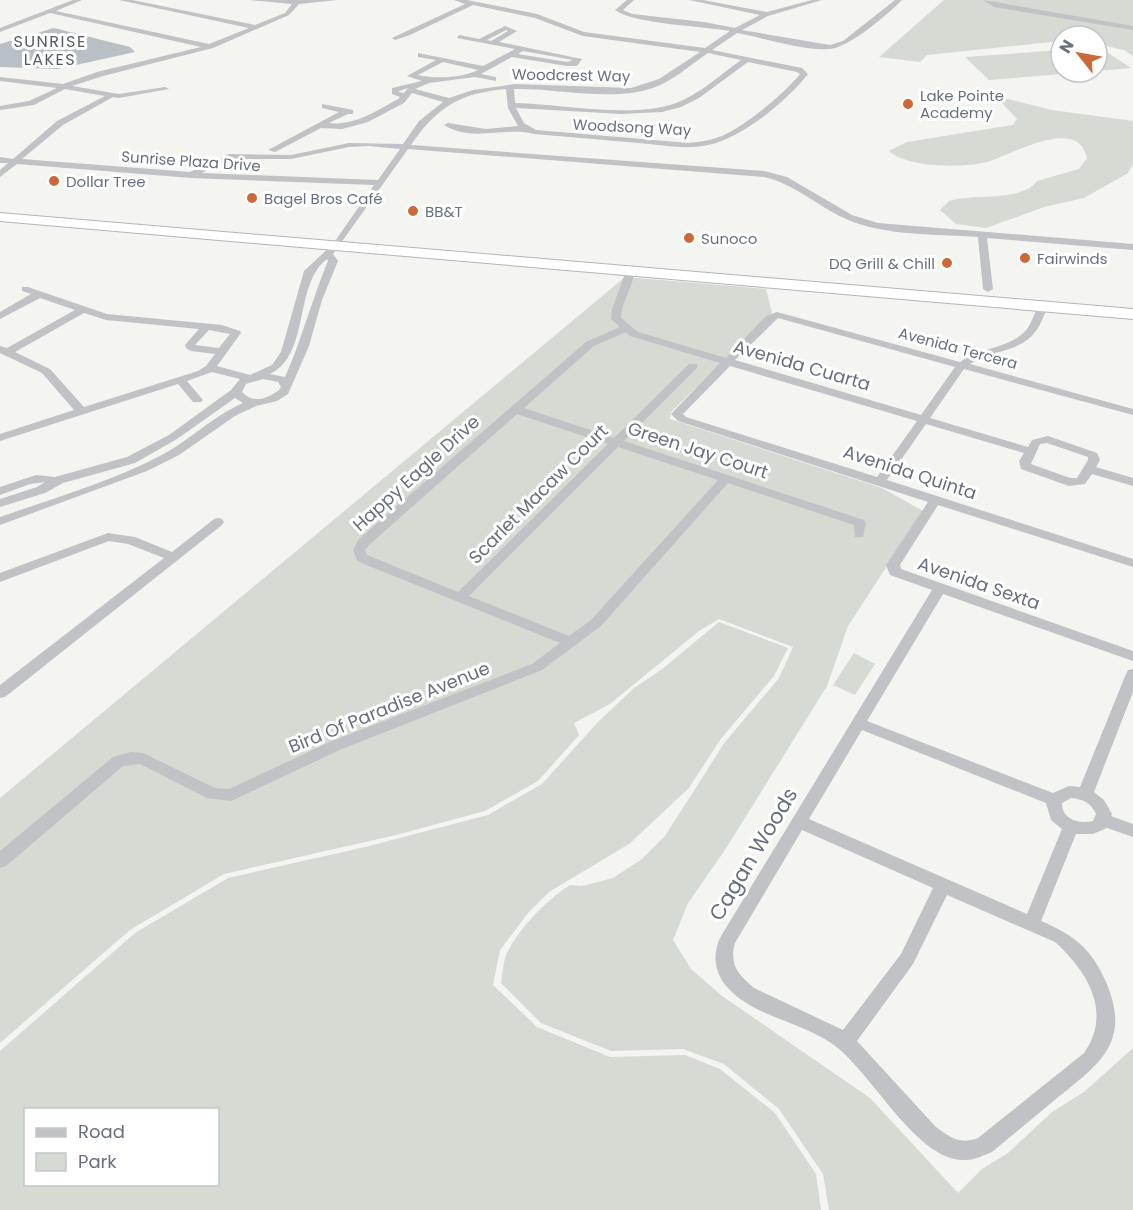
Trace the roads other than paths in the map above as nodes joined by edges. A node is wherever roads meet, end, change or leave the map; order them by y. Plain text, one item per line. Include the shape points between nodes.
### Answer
1 (79, 0) edge
2 (122, 0) edge
3 (252, 0) edge
4 (335, 0) edge
5 (457, 0) edge
6 (631, 0) edge
7 (692, 0) edge
8 (899, 0) edge
9 (986, 0) edge
10 (812, 1) edge
11 (297, 2) junction
12 (475, 2) edge
13 (48, 11) junction
14 (768, 14) junction
15 (256, 27) junction
16 (1133, 28) edge
17 (0, 30) edge
18 (736, 30) junction
19 (459, 37) dead end
20 (395, 38) dead end
21 (480, 41) junction
22 (492, 43) junction
23 (211, 46) junction
24 (521, 49) junction
25 (707, 51) junction
26 (512, 55) junction
27 (421, 56) dead end
28 (747, 59) junction
29 (442, 60) junction
30 (432, 66) junction
31 (485, 69) junction
32 (475, 74) junction
33 (0, 79) edge
34 (493, 79) dead end
35 (430, 80) junction
36 (65, 87) junction
37 (510, 87) junction
38 (165, 89) dead end
39 (409, 92) junction
40 (112, 95) junction
41 (446, 102) junction
42 (512, 105) junction
43 (325, 106) dead end
44 (0, 108) edge
45 (347, 111) junction
46 (372, 117) junction
47 (320, 125) junction
48 (448, 125) dead end
49 (524, 127) junction
50 (407, 146) junction
51 (272, 150) dead end
52 (0, 160) edge
53 (15, 161) junction
54 (0, 174) edge
55 (191, 175) junction
56 (381, 183) junction
57 (0, 207) edge
58 (0, 217) edge
59 (982, 235) junction
60 (336, 245) junction
61 (1133, 247) edge
62 (627, 265) junction
63 (25, 289) dead end
64 (988, 289) junction
65 (891, 293) junction
66 (39, 294) junction
67 (1133, 303) edge
68 (1042, 306) junction
69 (82, 310) junction
70 (1133, 314) edge
71 (0, 316) edge
72 (298, 316) junction
73 (313, 317) junction
74 (206, 327) junction
75 (626, 329) junction
76 (4, 350) edge
77 (223, 352) junction
78 (727, 362) junction
79 (962, 365) junction
80 (693, 366) dead end
81 (206, 371) junction
82 (252, 378) junction
83 (180, 380) junction
84 (286, 387) junction
85 (236, 390) junction
86 (197, 400) dead end
87 (256, 402) junction
88 (515, 409) junction
89 (81, 411) junction
90 (1133, 412) edge
91 (923, 420) junction
92 (0, 438) edge
93 (616, 442) junction
94 (1030, 451) junction
95 (1089, 469) junction
96 (726, 478) junction
97 (56, 481) junction
98 (880, 481) junction
99 (1133, 482) edge
100 (0, 491) edge
101 (66, 497) junction
102 (936, 499) junction
103 (0, 503) edge
104 (0, 521) edge
105 (218, 522) dead end
106 (859, 534) dead end
107 (174, 556) junction
108 (1133, 562) edge
109 (0, 578) edge
110 (939, 589) junction
111 (459, 598) junction
112 (570, 642) junction
113 (1133, 656) edge
114 (1133, 674) edge
115 (0, 693) edge
116 (858, 723) junction
117 (1084, 794) junction
118 (1054, 800) junction
119 (1103, 820) junction
120 (799, 822) junction
121 (1071, 826) junction
122 (1133, 831) edge
123 (0, 861) edge
124 (945, 885) junction
125 (1032, 922) junction
126 (845, 1042) junction

1 - 13 street
2 - 15 street
3 - 11 street
4 - 11 street
5 - 12 street, Woodsong Way
6 - 18 street via 618,10 631,16
7 - 14 street
8 - 18 street via 838,46 811,45
9 - 16 street via 993,5
10 - 14 street, Woodcrest Way
11 - 15 street via 287,14
12 - 20 street
12 - 25 street, Woodsong Way via 537,16 583,34
13 - 17 street
13 - 23 street
14 - 18 street, Woodcrest Way
15 - 23 street
18 - 25 street, Woodcrest Way
19 - 21 street
21 - 22 street
21 - 22 street via 505,28 514,31
22 - 24 street
23 - 36 street via 106,72
24 - 26 street
24 - 26 street via 578,59 567,64
25 - 28 street, Woodsong Way
25 - 37 street, Woodcrest Way via 662,81 636,90
26 - 31 street
27 - 29 street
28 - 42 street via 686,102 666,109
28 - 49 street, Woodsong Way via 799,70 803,76 730,135 716,141 689,145 637,142 552,135
29 - 30 street
29 - 31 street
30 - 32 street
30 - 35 street via 411,76
31 - 32 street
32 - 34 street
32 - 35 street
33 - 36 street
35 - 39 street
36 - 40 street
36 - 44 street via 31,104
37 - 41 street, Woodcrest Way via 475,92
37 - 42 street
38 - 40 street
39 - 41 street
39 - 46 street
40 - 53 street via 60,123
41 - 50 street, Woodcrest Way via 427,117
42 - 49 street via 514,116
43 - 45 street
45 - 46 street
45 - 47 street
46 - 47 street via 342,127
47 - 51 street
48 - 49 street via 506,132
50 - 55 street via 359,144 291,156 236,155 220,158
50 - 56 street, Woodcrest Way
50 - 59 street via 714,168 784,179 849,217 877,226
52 - 53 street, Sunrise Plaza Drive
53 - 54 street
53 - 55 street, Sunrise Plaza Drive
55 - 56 street, Sunrise Plaza Drive
56 - 60 street, Woodcrest Way
57 - 60 highway
58 - 60 highway
59 - 61 street
59 - 64 street
60 - 62 highway
60 - 62 highway via 532,262
60 - 72 street via 309,271
60 - 73 street
62 - 64 highway via 723,267
62 - 65 highway
62 - 75 street via 616,320
63 - 66 street
64 - 65 highway via 970,293
64 - 67 highway
65 - 68 highway
66 - 69 street
66 - 71 street
67 - 68 highway via 1056,301
68 - 70 highway
68 - 79 street via 1033,328 1023,338
69 - 74 street via 106,317
69 - 76 street
72 - 73 street
72 - 82 street via 282,360
73 - 84 street
74 - 77 street via 236,333
74 - 77 street via 191,348
75 - 78 street, Avenida Cuarta via 646,339
75 - 88 street, Happy Eagle Drive via 590,344
76 - 89 street via 46,371
77 - 81 street
78 - 79 street, Avenida Tercera via 775,315
78 - 91 street, Avenida Cuarta
78 - 98 street, Avenida Quinta via 677,416
79 - 90 street, Avenida Tercera
79 - 91 street
80 - 93 street, Scarlet Macaw Court
81 - 82 street
81 - 83 street
81 - 85 street
82 - 84 street via 276,378
82 - 85 street
83 - 86 street
83 - 89 street
84 - 87 street via 279,396
85 - 87 street via 242,399
85 - 97 street via 147,452 115,466
87 - 101 street via 240,407 164,459
88 - 93 street, Green Jay Court
88 - 111 street, Happy Eagle Drive via 360,548 360,555 366,560
89 - 92 street
91 - 94 street, Avenida Cuarta
91 - 98 street
93 - 96 street, Green Jay Court
93 - 111 street, Scarlet Macaw Court
94 - 95 street via 1042,439 1076,447 1093,455
94 - 95 street via 1025,466 1050,476 1076,483 1083,480
95 - 99 street
96 - 106 street, Green Jay Court via 860,523
96 - 112 street, Bird Of Paradise Avenue via 596,623
97 - 100 street via 39,478
97 - 101 street
97 - 103 street
98 - 102 street, Avenida Quinta
101 - 104 street
102 - 108 street, Avenida Quinta
102 - 110 street, Avenida Sexta via 892,569
105 - 107 street
107 - 109 street via 130,540 108,537
107 - 115 street
110 - 113 street, Avenida Sexta
110 - 116 street, Cagan Woods
111 - 112 street, Happy Eagle Drive
112 - 123 street, Bird Of Paradise Avenue via 528,671 342,743 231,795 209,793 143,759 118,761
114 - 117 street
116 - 118 street
116 - 120 street, Cagan Woods
117 - 118 street via 1069,792
117 - 119 street via 1102,808
118 - 121 street via 1058,817
119 - 121 street via 1087,830
119 - 122 street
120 - 124 street, Cagan Woods
120 - 126 street, Cagan Woods via 727,941 723,959 729,975 742,989
121 - 125 street
124 - 125 street, Cagan Woods
124 - 126 street via 907,959
125 - 126 street, Cagan Woods via 1062,937 1085,961 1106,1008 1107,1037 1091,1059 985,1146 975,1150 954,1149 933,1137

